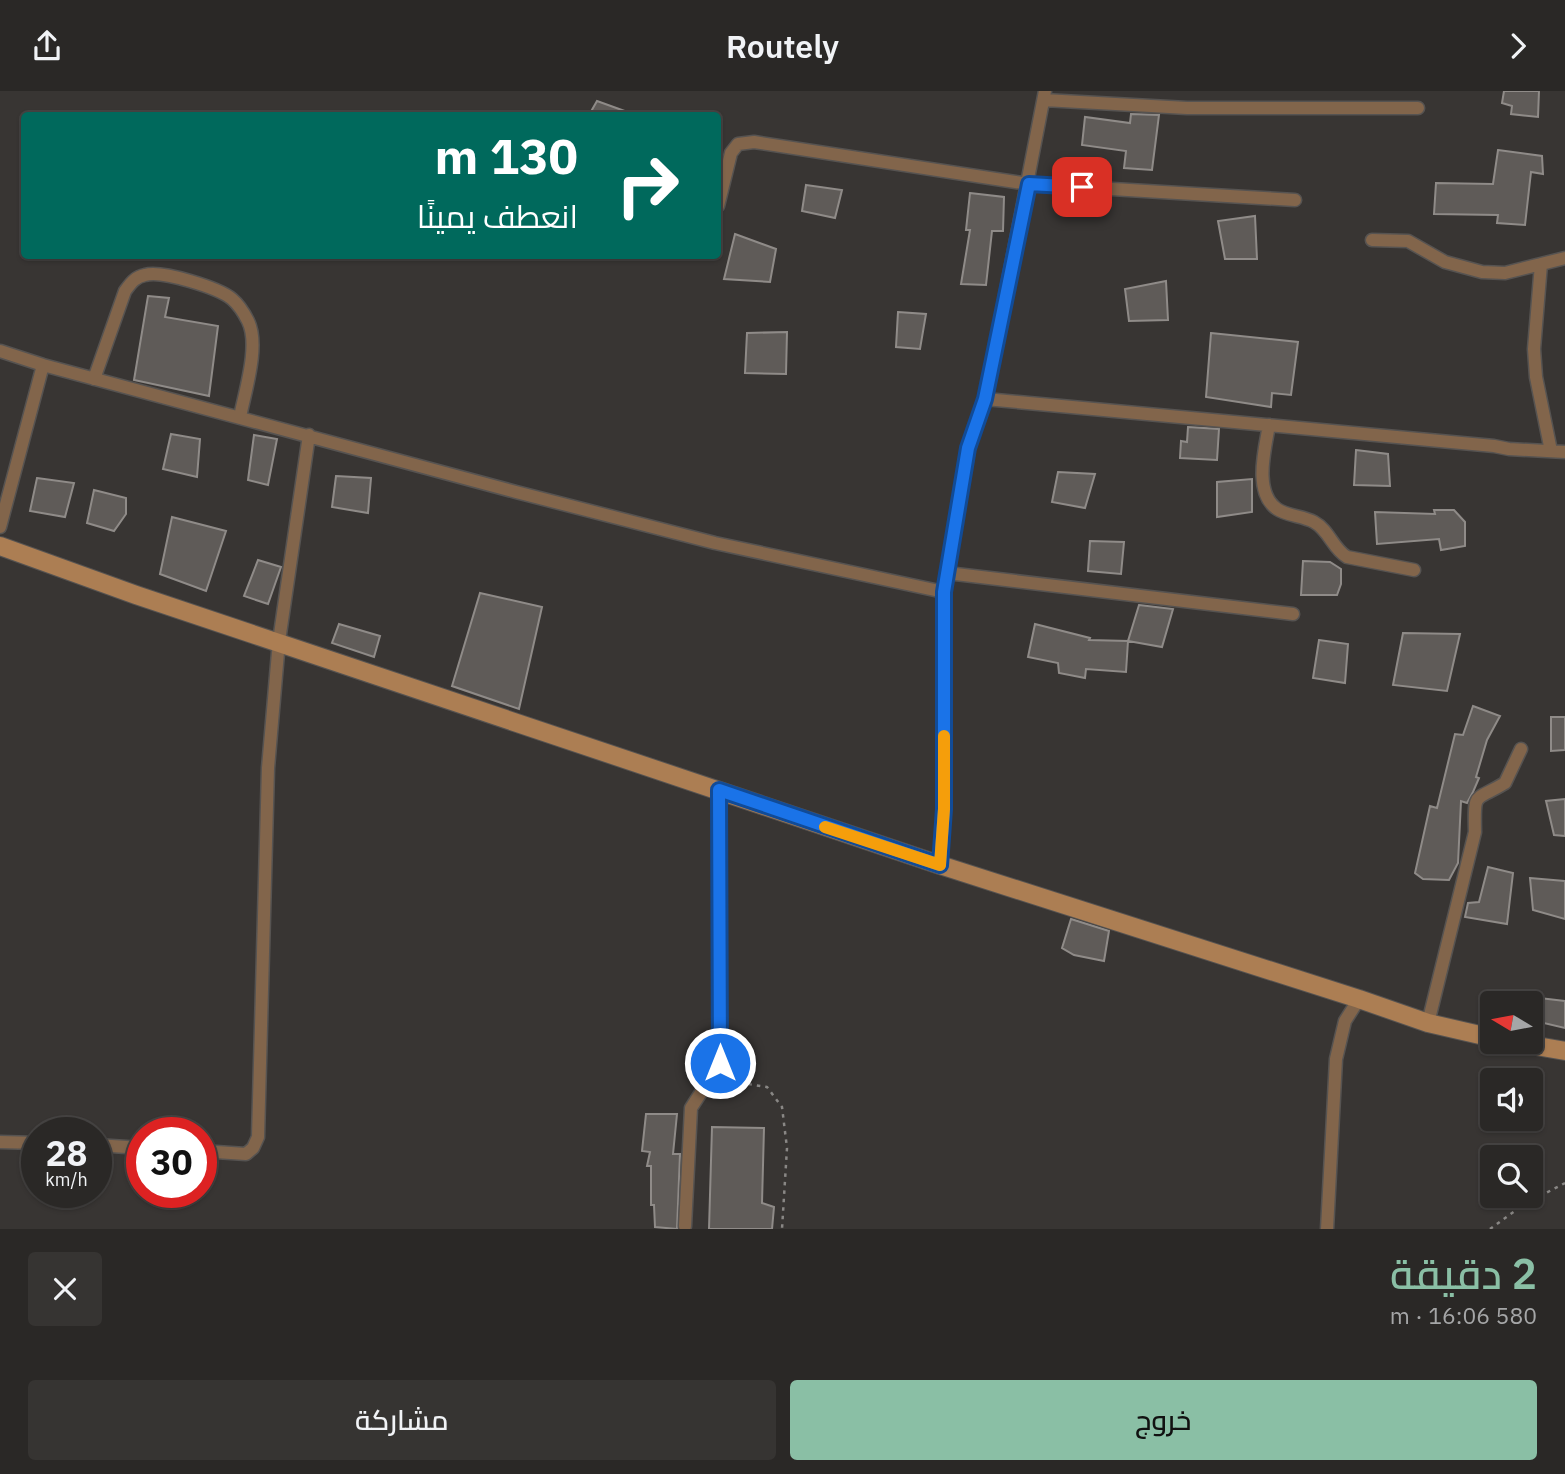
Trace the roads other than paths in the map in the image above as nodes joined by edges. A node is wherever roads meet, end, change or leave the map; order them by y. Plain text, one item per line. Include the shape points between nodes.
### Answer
1 (1044, 96) edge
2 (1418, 108) dead end
3 (1029, 184) junction
4 (721, 193) edge
5 (1295, 200) dead end
6 (1372, 240) dead end
7 (1565, 258) edge
8 (1541, 264) junction
9 (0, 351) edge
10 (43, 365) junction
11 (94, 379) junction
12 (985, 399) junction
13 (240, 417) junction
14 (1269, 425) junction
15 (309, 435) junction
16 (1551, 451) junction
17 (1565, 451) edge
18 (0, 527) edge
19 (0, 546) edge
20 (1414, 570) dead end
21 (947, 573) junction
22 (944, 592) junction
23 (1293, 614) dead end
24 (279, 641) junction
25 (1521, 749) dead end
26 (719, 790) junction
27 (940, 865) junction
28 (1359, 999) junction
29 (1428, 1023) junction
30 (1480, 1035) edge
31 (1544, 1047) edge
32 (1565, 1051) edge
33 (0, 1142) edge
34 (21, 1143) edge
35 (217, 1152) edge
36 (685, 1226) dead end
37 (1327, 1229) edge

1 - 2 street via 1188,108
1 - 3 street
3 - 4 street via 749,142 738,144 731,153
3 - 5 street
3 - 12 street
6 - 8 street via 1408,241 1445,262 1482,272 1505,273
7 - 8 street
8 - 16 street via 1534,349
9 - 10 street
10 - 11 street
10 - 18 street
11 - 13 street
11 - 13 street via 132,281 148,274 206,286 232,299 249,322 251,361
12 - 14 street
12 - 21 street via 968,448
13 - 15 street
14 - 16 street
14 - 20 street via 1262,472 1265,492 1278,511 1314,522 1347,558
15 - 22 street via 715,543
15 - 24 street
16 - 17 street
19 - 24 street
21 - 22 street
21 - 23 street
22 - 27 street
24 - 26 street
24 - 35 street via 268,768 258,1137 246,1154
25 - 29 street via 1506,783 1484,792 1476,803 1475,832
26 - 27 street
26 - 36 street via 720,1063 691,1108
27 - 28 street
28 - 29 street
28 - 37 street via 1345,1021 1336,1059
29 - 30 street
31 - 32 street
33 - 34 street

